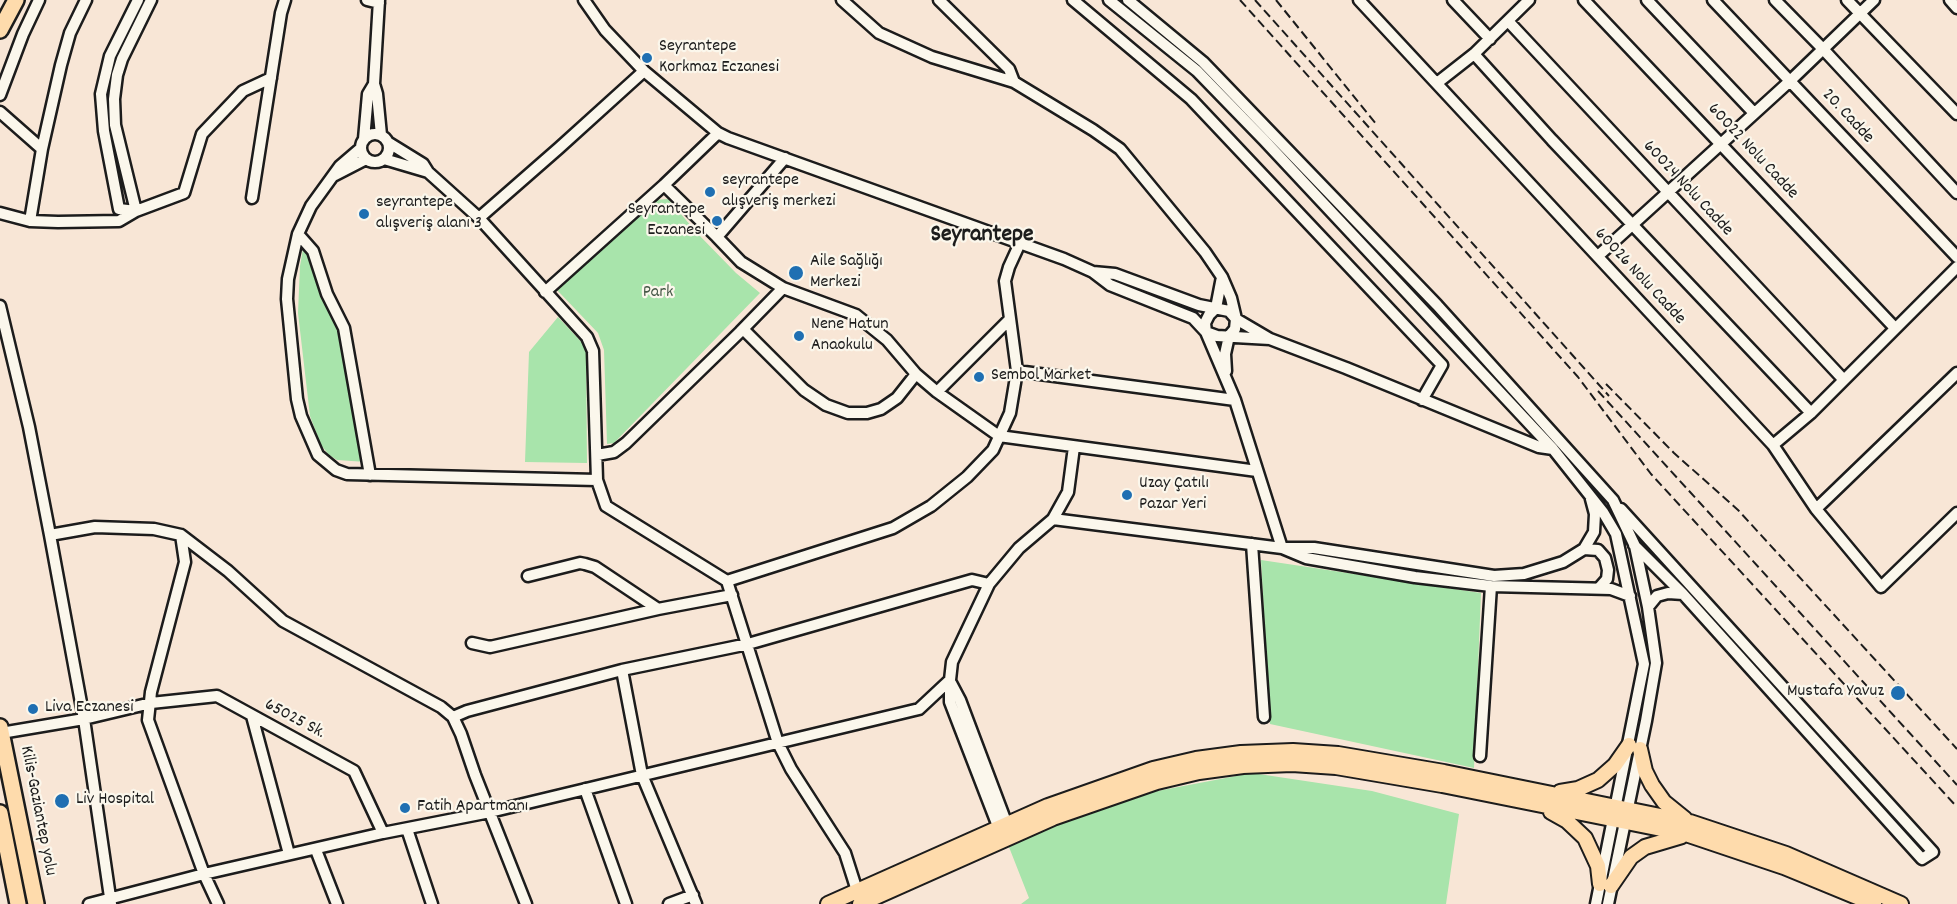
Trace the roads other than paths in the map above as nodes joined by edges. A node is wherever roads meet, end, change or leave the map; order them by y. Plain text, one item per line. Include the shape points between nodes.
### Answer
1 (16, 0) edge
2 (39, 0) edge
3 (86, 0) edge
4 (138, 0) edge
5 (151, 0) edge
6 (285, 0) edge
7 (367, 0) edge
8 (584, 0) edge
9 (842, 0) edge
10 (939, 0) edge
11 (1073, 0) edge
12 (1109, 0) edge
13 (1128, 0) edge
14 (1359, 0) edge
15 (1453, 0) edge
16 (1584, 0) edge
17 (1647, 0) edge
18 (1713, 0) edge
19 (1775, 0) edge
20 (1847, 0) edge
21 (1874, 0) edge
22 (1950, 0) edge
23 (379, 1) edge
24 (1524, 2) edge
25 (1957, 8) edge
26 (1860, 13) junction
27 (1508, 21) junction
28 (0, 30) edge
29 (1490, 39) junction
30 (1823, 49) junction
31 (1474, 54) junction
32 (644, 71) junction
33 (271, 78) junction
34 (1790, 81) junction
35 (1014, 82) junction
36 (1437, 83) junction
37 (374, 84) junction
38 (0, 95) edge
39 (0, 112) edge
40 (1754, 113) junction
41 (1957, 114) edge
42 (718, 133) junction
43 (385, 139) junction
44 (363, 143) junction
45 (1721, 143) junction
46 (42, 149) junction
47 (785, 158) junction
48 (366, 159) junction
49 (384, 159) junction
50 (428, 172) junction
51 (334, 175) junction
52 (664, 184) junction
53 (1667, 192) junction
54 (1957, 193) edge
55 (252, 198) dead end
56 (136, 211) junction
57 (0, 213) edge
58 (479, 218) junction
59 (30, 221) junction
60 (1633, 224) junction
61 (298, 234) junction
62 (717, 237) junction
63 (1020, 243) junction
64 (1598, 256) junction
65 (1957, 257) edge
66 (1957, 267) edge
67 (1093, 272) junction
68 (1222, 277) junction
69 (783, 288) junction
70 (545, 292) junction
71 (0, 306) edge
72 (1215, 308) junction
73 (1236, 318) junction
74 (1010, 319) junction
75 (1895, 328) junction
76 (743, 329) junction
77 (1206, 332) junction
78 (1229, 336) junction
79 (1270, 339) junction
80 (1017, 371) junction
81 (1957, 373) edge
82 (916, 374) junction
83 (1226, 378) junction
84 (1843, 379) junction
85 (937, 392) junction
86 (1235, 400) junction
87 (1422, 400) junction
88 (1811, 413) junction
89 (999, 436) junction
90 (1773, 445) junction
91 (1074, 447) junction
92 (1553, 449) junction
93 (597, 454) junction
94 (1257, 471) junction
95 (370, 476) junction
96 (597, 480) junction
97 (1590, 493) junction
98 (1613, 500) junction
99 (1816, 509) junction
100 (1604, 512) junction
101 (1957, 513) edge
102 (1053, 519) junction
103 (50, 534) junction
104 (181, 536) junction
105 (1252, 544) junction
106 (1635, 546) junction
107 (1282, 549) junction
108 (1584, 549) junction
109 (528, 576) dead end
110 (726, 581) junction
111 (989, 584) junction
112 (1491, 586) junction
113 (1599, 588) junction
114 (1683, 594) junction
115 (732, 595) junction
116 (1630, 596) junction
117 (1648, 607) junction
118 (658, 609) junction
119 (472, 643) dead end
120 (748, 644) junction
121 (622, 670) junction
122 (950, 680) junction
123 (151, 703) junction
124 (252, 716) junction
125 (453, 717) junction
126 (1264, 717) dead end
127 (84, 719) junction
128 (1, 730) edge
129 (778, 743) junction
130 (1635, 747) junction
131 (1480, 756) dead end
132 (642, 775) junction
133 (585, 789) junction
134 (1552, 794) junction
135 (1533, 804) junction
136 (490, 812) junction
137 (0, 813) edge
138 (1621, 815) junction
139 (1688, 828) junction
140 (407, 829) junction
141 (383, 833) junction
142 (1005, 833) junction
143 (316, 850) junction
144 (289, 854) junction
145 (204, 874) junction
146 (1605, 885) junction
147 (858, 890) junction
148 (694, 900) edge
149 (1875, 900) edge
150 (111, 902) edge
151 (18, 904) edge
152 (36, 904) edge
153 (89, 904) edge
154 (218, 904) edge
155 (337, 904) edge
156 (432, 904) edge
157 (526, 904) edge
158 (626, 904) edge
159 (669, 904) edge
160 (828, 904) edge
161 (860, 904) edge
162 (1596, 904) edge
163 (1608, 904) edge
164 (1901, 904) edge

1 - 28 highway
2 - 38 street
3 - 46 street via 70,33
4 - 56 street via 110,56 101,94 119,209
5 - 56 street via 117,75 114,99 115,125
6 - 33 street
7 - 23 street
8 - 32 street via 605,30
9 - 35 street via 879,33 932,57
10 - 35 street via 1010,69
11 - 87 street via 1191,99 1442,366
12 - 92 street via 1197,71
13 - 98 street via 1203,62 1437,305
14 - 36 street, 60026 Nolu Cadde
15 - 29 street
16 - 45 street, 60022 Nolu Cadde
17 - 40 street
18 - 34 street, 20. Cadde
19 - 30 street
20 - 26 street
21 - 26 street
22 - 25 street
23 - 37 street
24 - 27 street
26 - 30 street
26 - 41 street
27 - 29 street
27 - 53 street, 60024 Nolu Cadde
29 - 31 street
30 - 34 street
30 - 54 street
31 - 36 street
31 - 60 street, 60026 Nolu Cadde
32 - 42 street
32 - 58 street
33 - 55 street
33 - 56 street via 243,91 202,134 184,193
34 - 40 street
34 - 65 street, 20. Cadde
35 - 68 street via 1120,149
36 - 64 street, 60026 Nolu Cadde
37 - 43 street
37 - 44 street via 369,94
39 - 46 street
40 - 45 street
42 - 47 street
42 - 52 street
43 - 44 street via 372,134
43 - 49 street via 389,152
43 - 50 street via 423,164
44 - 48 street
44 - 51 street
45 - 53 street
45 - 75 street, 60022 Nolu Cadde
46 - 59 street
47 - 62 street
47 - 63 street
48 - 49 street via 375,163
48 - 51 street
49 - 50 street
50 - 58 street
51 - 61 street via 311,206
52 - 62 street
52 - 70 street
53 - 60 street
53 - 84 street, 60024 Nolu Cadde
56 - 59 street via 119,221
57 - 59 street
58 - 70 street
60 - 64 street
60 - 88 street, 60026 Nolu Cadde
61 - 95 street via 313,251 327,294 344,328
61 - 95 street via 287,299 301,416 313,446 326,463 347,474
62 - 69 street via 741,262
63 - 67 street
63 - 74 street via 1005,280
64 - 90 street, 60026 Nolu Cadde
66 - 75 street
67 - 72 street via 1115,274 1198,306
67 - 77 street via 1110,285 1193,318
68 - 72 street
68 - 73 street
69 - 76 street
69 - 82 street via 856,315 887,340
70 - 93 street via 587,337 593,351
71 - 103 street
72 - 73 street via 1229,311
72 - 77 street via 1205,323
73 - 78 street via 1235,329
73 - 79 street
74 - 80 street
74 - 85 street
75 - 84 street
76 - 82 street via 804,390 826,405 848,413 881,409 897,398
76 - 93 street via 626,442 614,452
77 - 78 street
77 - 83 street
78 - 79 street
78 - 83 street
79 - 87 street
80 - 86 street
80 - 89 street via 1010,413
81 - 99 street
82 - 85 street
83 - 86 street
84 - 88 street
85 - 89 street
86 - 94 street
87 - 92 street via 1539,447
88 - 90 street
89 - 91 street
89 - 110 street via 993,450 967,477 931,506 893,528
90 - 99 street, 60026 Nolu Cadde
91 - 94 street
91 - 102 street via 1068,492
92 - 97 street
93 - 96 street
94 - 107 street
95 - 96 street
96 - 110 street via 606,506
97 - 100 street
97 - 108 street via 1594,532
98 - 106 street
98 - 114 street via 1933,852 1922,859
99 - 101 street, 60026 Nolu Cadde via 1881,587
100 - 106 street
100 - 116 street via 1616,534
102 - 105 street
102 - 111 street via 1019,548
103 - 104 street via 95,527 154,529
103 - 127 street
104 - 123 street via 185,561
104 - 125 street via 228,571 283,621
105 - 107 street
105 - 126 street
106 - 114 street
106 - 117 street
107 - 108 street via 1314,548 1494,576 1524,574 1563,562
107 - 112 street via 1306,558
108 - 113 street via 1598,550 1605,558 1607,579
109 - 118 street via 585,564
110 - 115 street
111 - 120 street via 972,580
111 - 122 street via 952,662
112 - 113 street
112 - 131 street
113 - 116 street
114 - 117 street via 1668,592 1657,596
115 - 118 street
115 - 120 street
116 - 130 street via 1644,664
117 - 130 street via 1656,663
118 - 119 street via 490,647
120 - 121 street
120 - 129 street
121 - 125 street
121 - 132 street
122 - 129 street via 919,709
122 - 142 street
123 - 124 street, 65025 Sk. via 217,696
123 - 127 street, 65025 Sk.
123 - 145 street via 148,720
124 - 141 street, 65025 Sk. via 354,771
124 - 144 street
125 - 136 street
127 - 128 street, 65025 Sk.
127 - 150 street
128 - 152 highway, Kilis-Gaziantep yolu
129 - 132 street
129 - 147 street via 790,770 845,853
130 - 134 main road via 1598,780
130 - 138 street
130 - 139 main road via 1652,785
132 - 133 street
132 - 148 street
133 - 136 street
133 - 158 street
134 - 138 main road
134 - 142 main road via 1338,754 1242,753 1153,769 1048,806
135 - 138 main road
135 - 142 main road via 1336,767 1243,766 1157,782
135 - 146 main road via 1567,821 1585,838
136 - 140 street
136 - 157 street
137 - 151 highway, Kilis-Gaziantep yolu
138 - 139 main road
138 - 146 street
139 - 146 main road via 1645,847
139 - 149 main road
140 - 141 street
140 - 156 street
141 - 143 street
142 - 147 main road
142 - 161 main road
143 - 144 street
143 - 155 street
144 - 145 street
145 - 150 street
145 - 154 street
146 - 162 street
146 - 163 street
147 - 160 main road
147 - 161 street
148 - 159 street
149 - 164 main road
150 - 153 street

